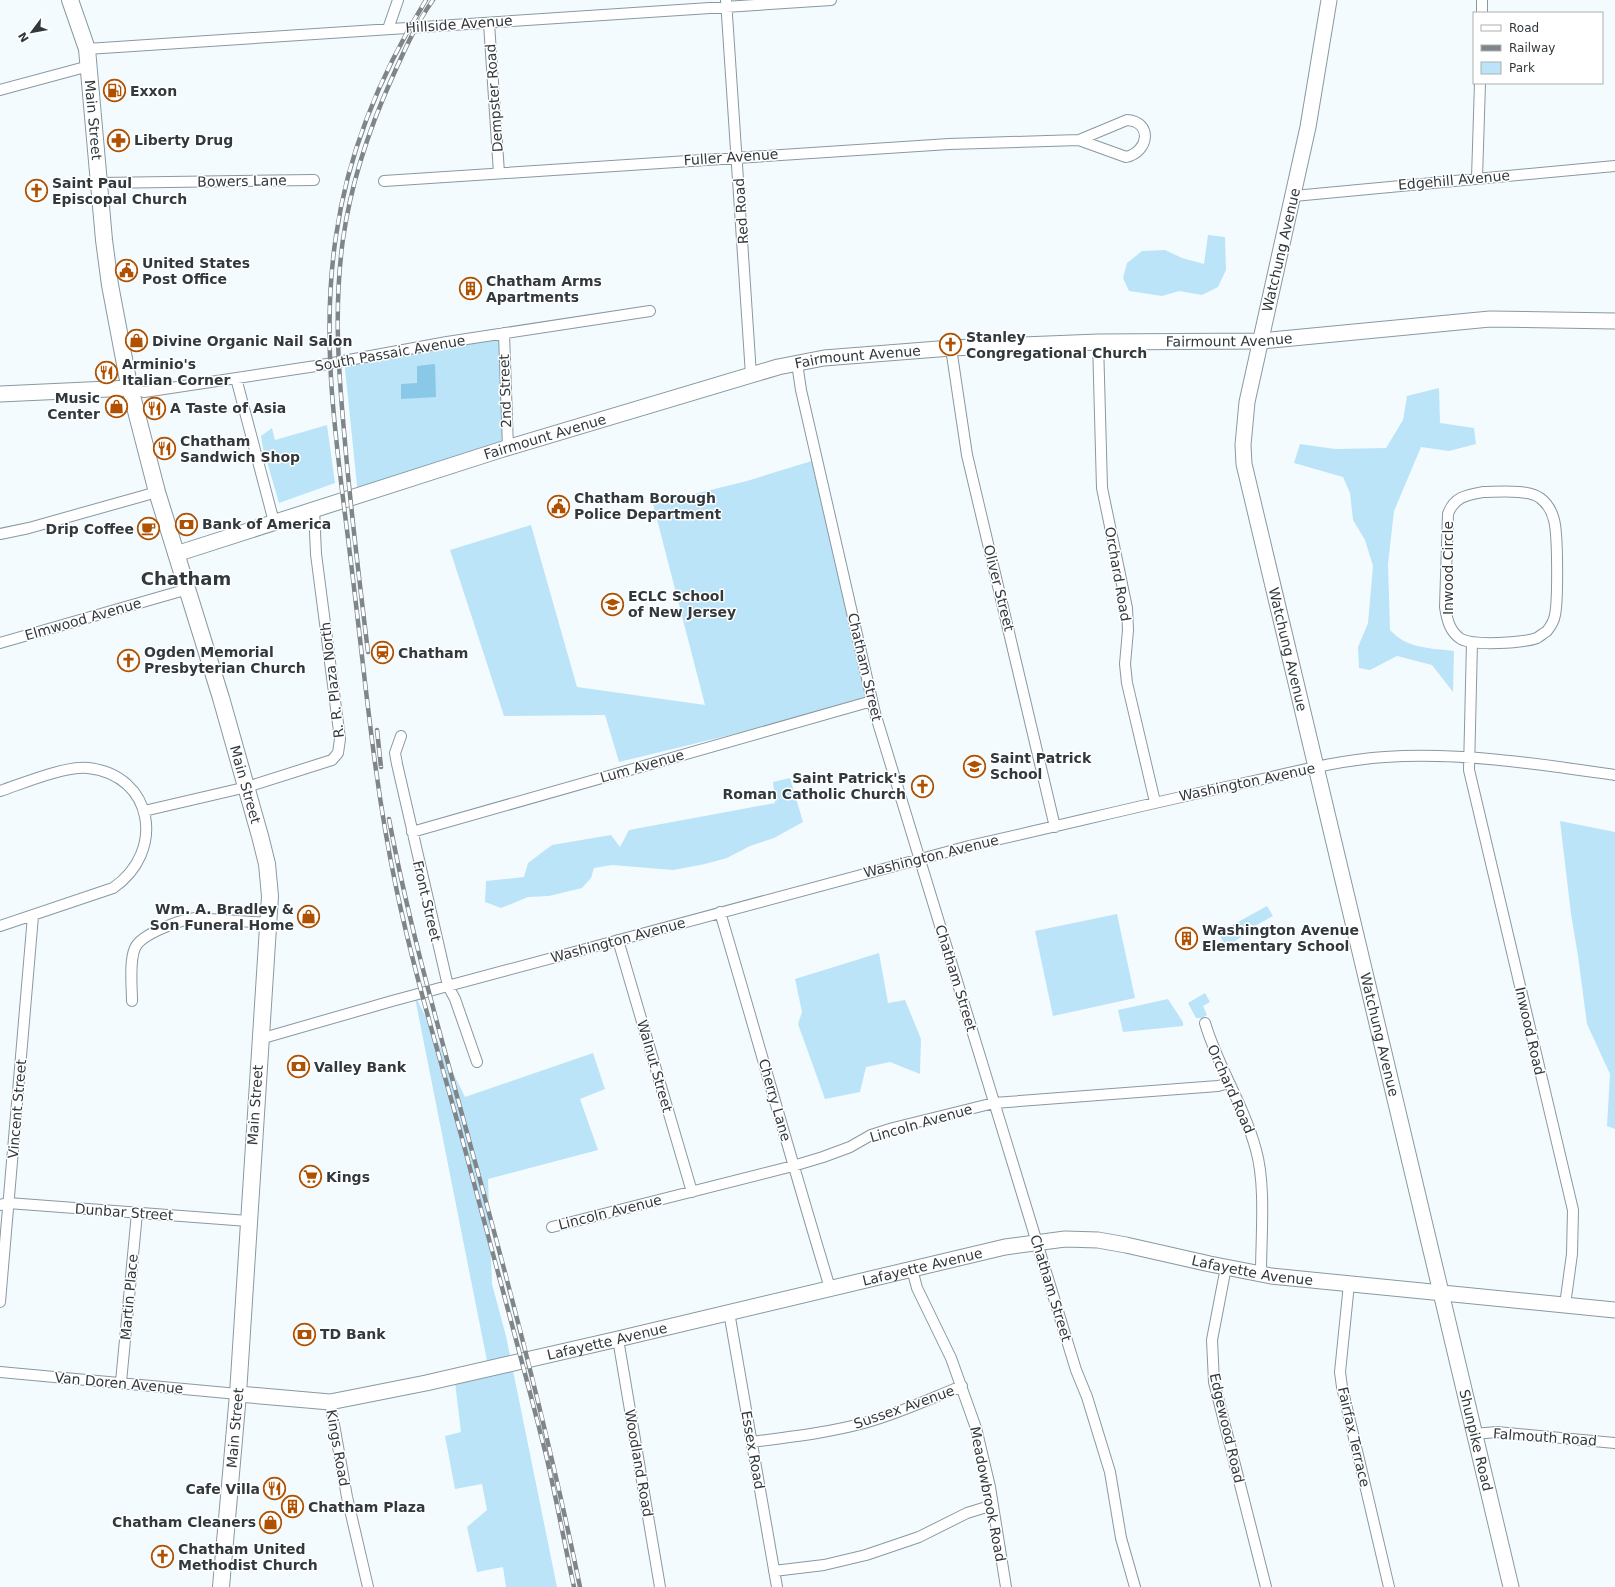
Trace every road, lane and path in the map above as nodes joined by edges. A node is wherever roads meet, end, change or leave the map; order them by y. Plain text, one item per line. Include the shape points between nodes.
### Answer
1 (70, 0) edge
2 (398, 0) edge
3 (831, 0) edge
4 (1329, 0) edge
5 (1482, 0) edge
6 (727, 4) edge
7 (1482, 12) edge
8 (489, 23) junction
9 (388, 29) junction
10 (87, 49) junction
11 (89, 66) junction
12 (1480, 84) edge
13 (0, 90) edge
14 (1079, 140) junction
15 (737, 157) junction
16 (1615, 166) edge
17 (499, 173) junction
18 (1477, 178) junction
19 (314, 180) dead end
20 (384, 181) dead end
21 (98, 183) junction
22 (1294, 196) junction
23 (650, 311) dead end
24 (1615, 321) edge
25 (504, 333) junction
26 (1260, 341) junction
27 (1098, 342) junction
28 (950, 348) junction
29 (797, 363) junction
30 (751, 375) junction
31 (236, 378) junction
32 (130, 388) junction
33 (0, 394) edge
34 (508, 448) junction
35 (157, 492) junction
36 (314, 509) junction
37 (274, 522) junction
38 (0, 534) edge
39 (176, 554) junction
40 (188, 589) junction
41 (1472, 642) junction
42 (0, 643) edge
43 (872, 701) junction
44 (401, 736) dead end
45 (1469, 757) junction
46 (1316, 767) junction
47 (1615, 775) edge
48 (246, 787) junction
49 (0, 791) edge
50 (1155, 802) junction
51 (144, 811) junction
52 (1055, 827) junction
53 (412, 832) junction
54 (920, 858) junction
55 (720, 912) junction
56 (33, 916) junction
57 (268, 923) junction
58 (0, 926) edge
59 (618, 940) junction
60 (448, 986) junction
61 (132, 1001) dead end
62 (1205, 1023) dead end
63 (260, 1039) junction
64 (477, 1062) dead end
65 (1229, 1083) junction
66 (994, 1103) junction
67 (793, 1166) junction
68 (692, 1192) junction
69 (4, 1204) edge
70 (137, 1212) junction
71 (248, 1221) junction
72 (552, 1227) dead end
73 (1037, 1242) junction
74 (1226, 1267) junction
75 (912, 1269) junction
76 (1261, 1274) junction
77 (1349, 1284) junction
78 (830, 1288) junction
79 (1440, 1294) junction
80 (0, 1302) edge
81 (1565, 1305) junction
82 (1615, 1310) edge
83 (729, 1312) junction
84 (618, 1339) junction
85 (0, 1372) edge
86 (121, 1382) junction
87 (962, 1386) junction
88 (238, 1394) junction
89 (330, 1402) junction
90 (1474, 1434) junction
91 (752, 1442) junction
92 (1615, 1443) edge
93 (993, 1505) junction
94 (774, 1571) junction
95 (221, 1587) edge
96 (368, 1587) edge
97 (660, 1587) edge
98 (777, 1587) edge
99 (1006, 1587) edge
100 (1135, 1587) edge
101 (1266, 1587) edge
102 (1388, 1587) edge
103 (1511, 1587) edge

1 - 10 main road, Main Street
2 - 9 street
3 - 6 street, Hillside Avenue
4 - 22 main road, Watchung Avenue
5 - 7 street
6 - 8 street, Hillside Avenue
6 - 15 street, Red Road
8 - 9 street, Hillside Avenue
8 - 17 street, Dempster Road
9 - 10 street, Hillside Avenue
10 - 11 main road, Main Street
11 - 13 street
11 - 21 main road, Main Street
12 - 18 street
14 - 14 street, Fuller Avenue via 1126,157 1132,156 1142,148 1145,136 1140,124 1127,120
14 - 15 street, Fuller Avenue via 906,146
15 - 17 street, Fuller Avenue
15 - 30 street, Red Road
16 - 18 street, Edgehill Avenue
17 - 20 street, Fuller Avenue
18 - 22 street, Edgehill Avenue
19 - 21 street, Bowers Lane
21 - 32 main road, Main Street via 110,285
22 - 26 main road, Watchung Avenue
23 - 25 street, South Passaic Avenue
24 - 26 main road, Fairmount Avenue via 1490,319
25 - 31 street, South Passaic Avenue
25 - 34 street, 2nd Street
26 - 27 main road, Fairmount Avenue
26 - 46 main road, Watchung Avenue via 1243,430 1244,464
27 - 28 main road, Fairmount Avenue
27 - 50 street, Orchard Road via 1102,488 1127,608 1127,683
28 - 29 main road, Fairmount Avenue via 847,356
28 - 52 street, Oliver Street via 967,455
29 - 30 main road, Fairmount Avenue
29 - 43 street, Chatham Street
30 - 34 main road, Fairmount Avenue
31 - 32 street, South Passaic Avenue via 144,392
31 - 37 street
32 - 33 main road
32 - 35 main road, Main Street
34 - 36 main road, Fairmount Avenue
35 - 38 street
35 - 39 main road, Main Street
36 - 37 main road, Fairmount Avenue
36 - 48 street, R. R. Plaza North via 316,554 340,739 338,753 332,760
37 - 39 main road, Fairmount Avenue
39 - 40 main road, Main Street
40 - 42 street, Elmwood Avenue
40 - 48 main road, Main Street
41 - 41 street, Inwood Circle via 1456,635 1446,614 1447,520 1451,506 1470,494 1509,492 1536,495 1547,505 1554,521 1556,608 1552,624 1540,636 1528,640
41 - 45 street
43 - 53 street, Lum Avenue
43 - 54 street, Chatham Street
44 - 53 street, Front Street via 395,753
45 - 46 street, Washington Avenue via 1383,757
45 - 47 street, Washington Avenue
45 - 81 street, Inwood Road via 1469,770 1573,1210 1572,1254
46 - 50 street, Washington Avenue
46 - 79 main road, Watchung Avenue
48 - 51 street, R. R. Plaza North
48 - 57 main road, Main Street via 267,864 270,896
49 - 51 street via 61,771 86,768 105,772 122,781
50 - 52 street, Washington Avenue
51 - 56 street via 146,843 136,866 124,881 108,891
52 - 54 street, Washington Avenue
53 - 60 street, Front Street
54 - 55 street, Washington Avenue
54 - 66 street, Chatham Street
55 - 59 street, Washington Avenue
55 - 67 street, Cherry Lane
56 - 58 street
56 - 69 street, Vincent Street
57 - 61 street via 195,918 183,920 147,937 138,943 133,955
57 - 63 main road, Main Street
59 - 60 street, Washington Avenue
59 - 68 street, Walnut Street
60 - 63 street, Washington Avenue
60 - 64 street, Front Street
62 - 65 street, Orchard Road via 1210,1042
63 - 71 main road, Main Street
65 - 66 street, Lincoln Avenue via 1218,1086
65 - 76 street, Orchard Road via 1245,1114 1258,1159 1261,1191
66 - 67 street, Lincoln Avenue via 893,1128 823,1157
66 - 73 street, Chatham Street
67 - 68 street, Lincoln Avenue
67 - 78 street, Cherry Lane
68 - 72 street, Lincoln Avenue
69 - 70 street, Dunbar Street
69 - 80 street, Vincent Street
70 - 71 street, Dunbar Street
70 - 86 street, Martin Place
71 - 88 main road, Main Street
73 - 74 main road, Lafayette Avenue via 1065,1239 1098,1240
73 - 75 main road, Lafayette Avenue
73 - 100 street, Chatham Street via 1110,1472 1121,1538
74 - 76 main road, Lafayette Avenue
74 - 101 street, Edgewood Road via 1212,1340 1214,1382
75 - 78 main road, Lafayette Avenue
75 - 87 street, Meadowbrook Road via 917,1288
76 - 77 main road, Lafayette Avenue
77 - 79 main road, Lafayette Avenue
77 - 102 street, Fairfax Terrace via 1340,1372
78 - 83 main road, Lafayette Avenue
79 - 81 main road, Lafayette Avenue
79 - 90 main road, Shunpike Road
81 - 82 main road, Lafayette Avenue
83 - 84 main road, Lafayette Avenue
83 - 91 street, Essex Road
84 - 89 main road, Lafayette Avenue
84 - 97 street, Woodland Road
85 - 86 street, Van Doren Avenue
86 - 88 street, Van Doren Avenue
87 - 91 street, Sussex Avenue via 864,1423
87 - 93 street, Meadowbrook Road via 976,1428
88 - 89 main road, Lafayette Avenue
88 - 95 main road, Main Street
89 - 96 street, Kings Road via 347,1496
90 - 92 street, Falmouth Road via 1497,1432
90 - 103 main road, Shunpike Road
91 - 94 street, Essex Road
93 - 94 street via 889,1548 824,1565
93 - 99 street, Meadowbrook Road
94 - 98 street, Essex Road

